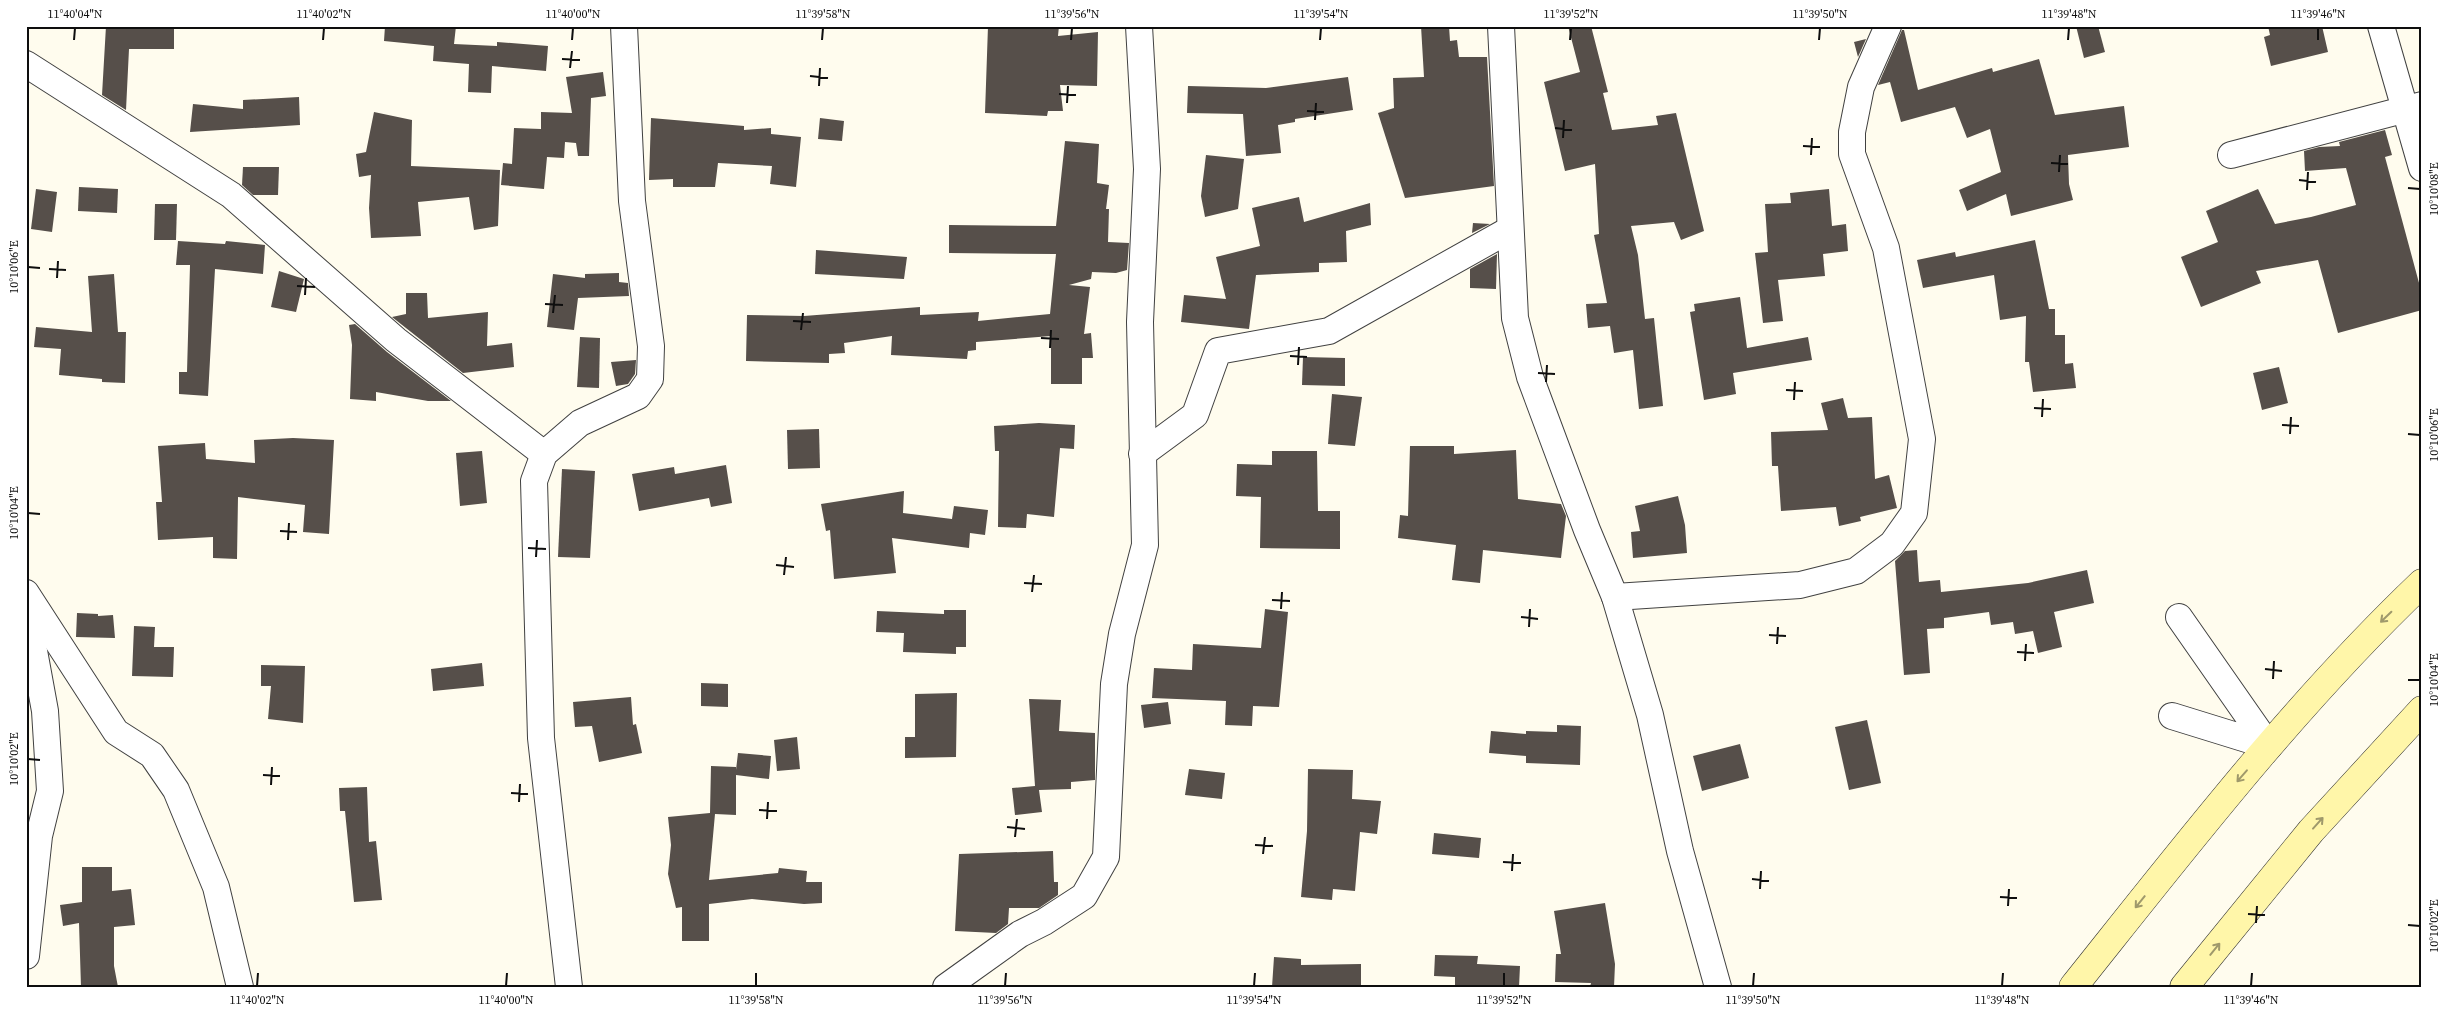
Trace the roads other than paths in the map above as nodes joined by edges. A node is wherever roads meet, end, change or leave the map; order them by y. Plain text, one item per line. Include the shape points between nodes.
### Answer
1 (624, 26) edge
2 (1139, 26) edge
3 (1500, 26) edge
4 (1888, 26) edge
5 (2381, 26) edge
6 (26, 64) edge
7 (2414, 107) edge
8 (2230, 155) dead end
9 (2422, 168) edge
10 (1509, 230) junction
11 (544, 454) junction
12 (1142, 454) junction
13 (2422, 583) edge
14 (26, 593) edge
15 (1615, 597) junction
16 (26, 607) edge
17 (2179, 617) dead end
18 (2422, 710) edge
19 (2172, 716) dead end
20 (2269, 746) junction
21 (26, 956) edge
22 (240, 987) edge
23 (569, 987) edge
24 (946, 987) edge
25 (1718, 987) edge
26 (2073, 987) edge
27 (2184, 987) edge

1 - 11 street via 632,201 650,346 650,379 638,396 580,423
2 - 12 street via 1147,169 1140,322
3 - 10 street
4 - 15 street via 1861,87 1852,132 1852,154 1886,248 1922,439 1914,514 1892,544 1856,571 1800,585
5 - 7 street
6 - 11 street via 231,195 396,340
7 - 8 street
7 - 9 street
10 - 12 street via 1329,331 1218,351 1195,414
10 - 15 street via 1515,318 1530,376
11 - 23 street via 534,481 540,738
12 - 24 street via 1145,545 1122,634 1114,684 1106,857 1084,896 1020,934
13 -> 20 street via 2370,632
14 - 22 street via 116,732 152,755 176,790 216,887
15 - 25 street via 1650,715 1680,851
16 - 21 street via 45,710 50,791 39,836
17 - 20 street
27 -> 18 street via 2311,831
19 - 20 street
20 -> 26 street

